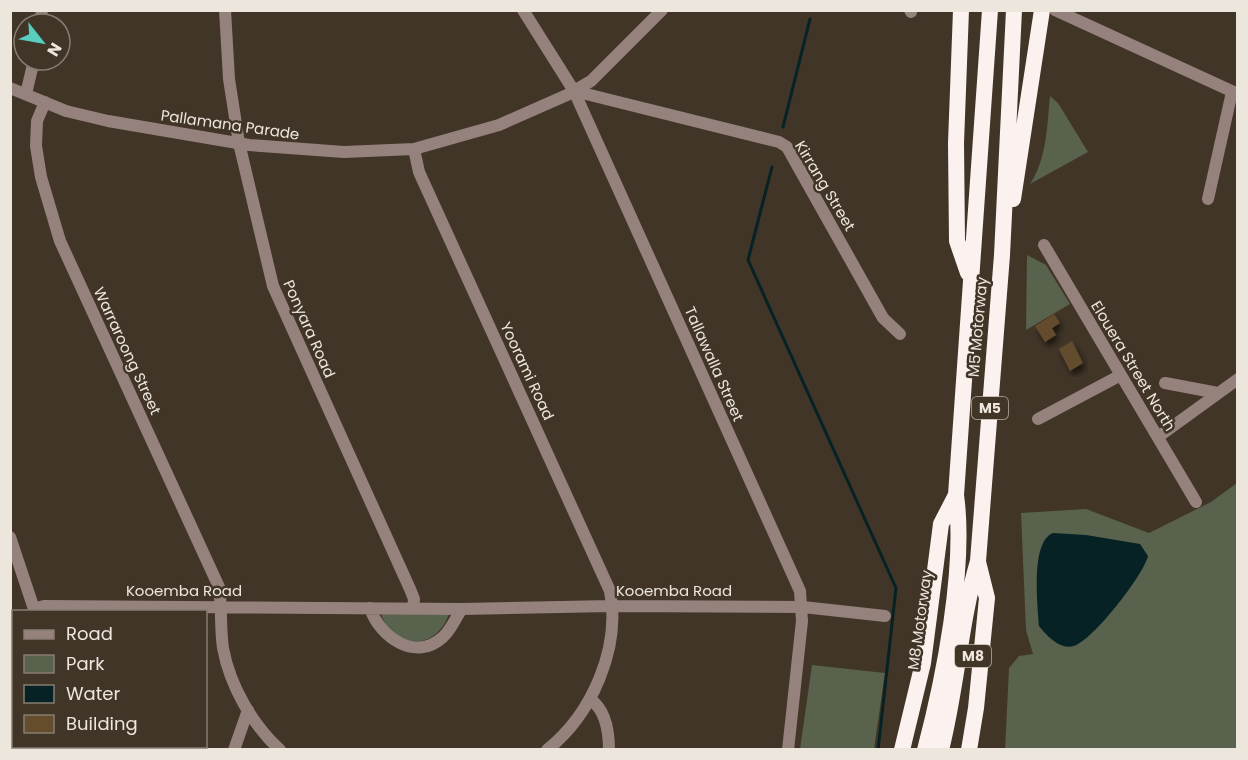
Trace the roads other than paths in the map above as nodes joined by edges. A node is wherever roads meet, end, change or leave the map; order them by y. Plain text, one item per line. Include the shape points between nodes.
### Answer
1 (225, 10) edge
2 (523, 10) edge
3 (662, 10) edge
4 (961, 10) edge
5 (990, 10) edge
6 (1014, 10) edge
7 (1042, 10) edge
8 (1055, 10) edge
9 (1079, 16) edge
10 (31, 72) edge
11 (10, 88) edge
12 (574, 91) junction
13 (1235, 93) edge
14 (26, 94) junction
15 (45, 102) junction
16 (239, 143) junction
17 (414, 149) junction
18 (1208, 199) dead end
19 (1044, 245) dead end
20 (1002, 255) junction
21 (971, 279) junction
22 (900, 334) dead end
23 (1120, 375) junction
24 (1238, 379) edge
25 (1165, 383) dead end
26 (1218, 393) junction
27 (1038, 419) dead end
28 (1158, 436) junction
29 (956, 495) junction
30 (1196, 502) dead end
31 (10, 537) edge
32 (978, 561) junction
33 (220, 606) junction
34 (612, 606) junction
35 (802, 607) junction
36 (370, 608) junction
37 (414, 609) junction
38 (462, 609) junction
39 (35, 610) edge
40 (885, 616) dead end
41 (590, 699) junction
42 (248, 710) junction
43 (234, 750) edge
44 (280, 750) edge
45 (547, 750) edge
46 (609, 750) edge
47 (788, 750) edge
48 (902, 750) edge
49 (914, 750) edge
50 (925, 750) edge
51 (941, 750) edge
52 (958, 750) edge
53 (969, 750) edge

1 - 16 street, Ponyara Road via 229,79
2 - 12 street, Tallawalla Street
3 - 12 street, Pallamana Parade via 591,81
4 - 21 highway via 957,241
5 - 21 highway, M5 Motorway / M5
6 - 20 highway, M5 Motorway / M5
7 - 20 highway
8 - 9 street
9 - 13 street
10 - 14 street
11 - 14 street, Pallamana Parade
12 - 17 street, Pallamana Parade via 499,125
12 - 22 street, Kirrang Street via 787,147 883,318
12 - 35 street, Tallawalla Street via 800,591
13 - 18 street
14 - 15 street, Pallamana Parade
15 - 16 street, Pallamana Parade via 108,121
15 - 33 street, Warraroong Street via 37,122 36,146 60,241 219,587
16 - 17 street, Pallamana Parade via 344,152
16 - 37 street, Ponyara Road via 273,286 410,589
17 - 34 street, Yoorami Road via 419,172 608,585
19 - 23 street, Elouera Street North
20 - 32 highway, M5 Motorway / M5
21 - 29 highway, M5 Motorway / M5
23 - 27 street
23 - 28 street, Elouera Street North
24 - 26 street
25 - 26 street
26 - 28 street
28 - 30 street, Elouera Street North
29 - 48 highway via 941,524 923,663
29 - 49 highway, M8 Motorway / M8 via 949,524 933,665
29 - 50 highway, M5 Motorway / M5 via 960,523 954,591 941,684
31 - 39 street
32 - 51 highway, M5 Motorway / M5 via 968,596
32 - 52 highway, M8 via 980,597
32 - 53 highway via 987,598
33 - 36 street, Kooemba Road
33 - 39 street, Kooemba Road via 44,606
33 - 42 street, Warraroong Street via 229,670
34 - 35 street, Kooemba Road
34 - 38 street, Kooemba Road
34 - 41 street via 608,649
35 - 40 street, Kooemba Road
35 - 47 street, Tallawalla Street
36 - 37 street, Kooemba Road
36 - 38 street via 374,622 388,636 407,647 424,648 444,636
37 - 38 street, Kooemba Road
41 - 45 street
41 - 46 street via 600,706
42 - 43 street
42 - 44 street, Warraroong Street

